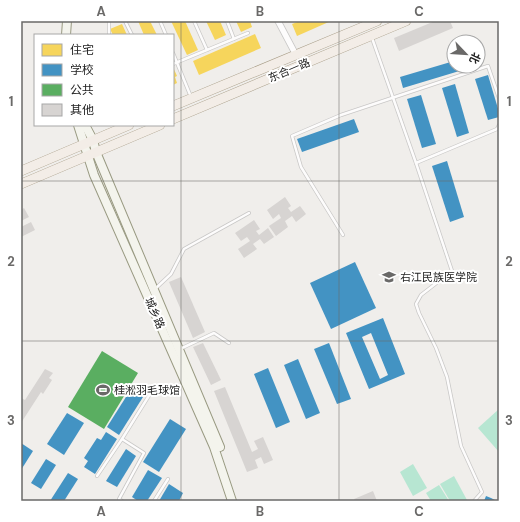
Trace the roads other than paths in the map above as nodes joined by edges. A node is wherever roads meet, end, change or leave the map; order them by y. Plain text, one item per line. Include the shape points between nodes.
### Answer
1 (61, 21) edge
2 (67, 21) edge
3 (109, 21) edge
4 (125, 21) edge
5 (160, 21) edge
6 (194, 21) edge
7 (227, 21) edge
8 (278, 21) edge
9 (377, 21) edge
10 (406, 21) edge
11 (248, 33) dead end
12 (61, 34) edge
13 (66, 34) edge
14 (109, 34) edge
15 (132, 34) edge
16 (166, 34) edge
17 (372, 35) junction
18 (234, 39) junction
19 (208, 50) junction
20 (296, 55) junction
21 (174, 56) edge
22 (177, 63) junction
23 (174, 64) edge
24 (499, 98) edge
25 (192, 99) junction
26 (394, 99) junction
27 (174, 106) edge
28 (174, 119) edge
29 (499, 125) edge
30 (78, 126) edge
31 (86, 126) edge
32 (127, 126) edge
33 (158, 126) edge
34 (93, 140) junction
35 (84, 143) junction
36 (92, 154) junction
37 (416, 163) junction
38 (21, 171) edge
39 (21, 184) edge
40 (249, 213) dead end
41 (343, 235) dead end
42 (154, 289) junction
43 (229, 343) dead end
44 (179, 349) junction
45 (150, 394) dead end
46 (122, 439) junction
47 (97, 476) dead end
48 (168, 479) dead end
49 (122, 501) edge
50 (154, 501) edge
51 (232, 501) edge
52 (238, 501) edge
53 (474, 501) edge

1 - 12 main road
2 - 13 main road
3 - 14 lane
4 - 15 lane
5 - 16 lane
6 - 19 lane
7 - 18 lane
8 - 20 street
9 - 20 main road, 东合一路
10 - 17 main road, 东合一路
11 - 18 lane
17 - 26 lane
17 - 28 main road, 东合一路
18 - 19 lane
19 - 22 lane
20 - 25 main road, 东合一路
21 - 22 lane
22 - 23 lane
22 - 25 lane
24 - 26 lane via 488,66
25 - 27 main road, 东合一路
26 - 37 lane
26 - 41 lane via 341,115 292,136 301,167
29 - 37 lane via 496,129
30 - 35 main road, 城乡路
31 - 34 main road, 城乡路
32 - 34 main road
33 - 36 main road
34 - 35 main road
34 - 36 main road, 城乡路
35 - 36 main road, 城乡路
35 - 38 main road
36 - 39 main road
36 - 42 main road, 城乡路
36 - 51 main road, 城乡路 via 94,175 214,447
37 - 53 lane via 452,271 422,295 416,304 447,377 461,446 482,492
40 - 42 lane via 184,249 171,274
42 - 44 main road, 城乡路
43 - 44 lane via 214,333
44 - 52 main road, 城乡路 via 219,445
45 - 46 lane
46 - 47 lane
46 - 49 lane via 144,454 119,499
48 - 50 lane

